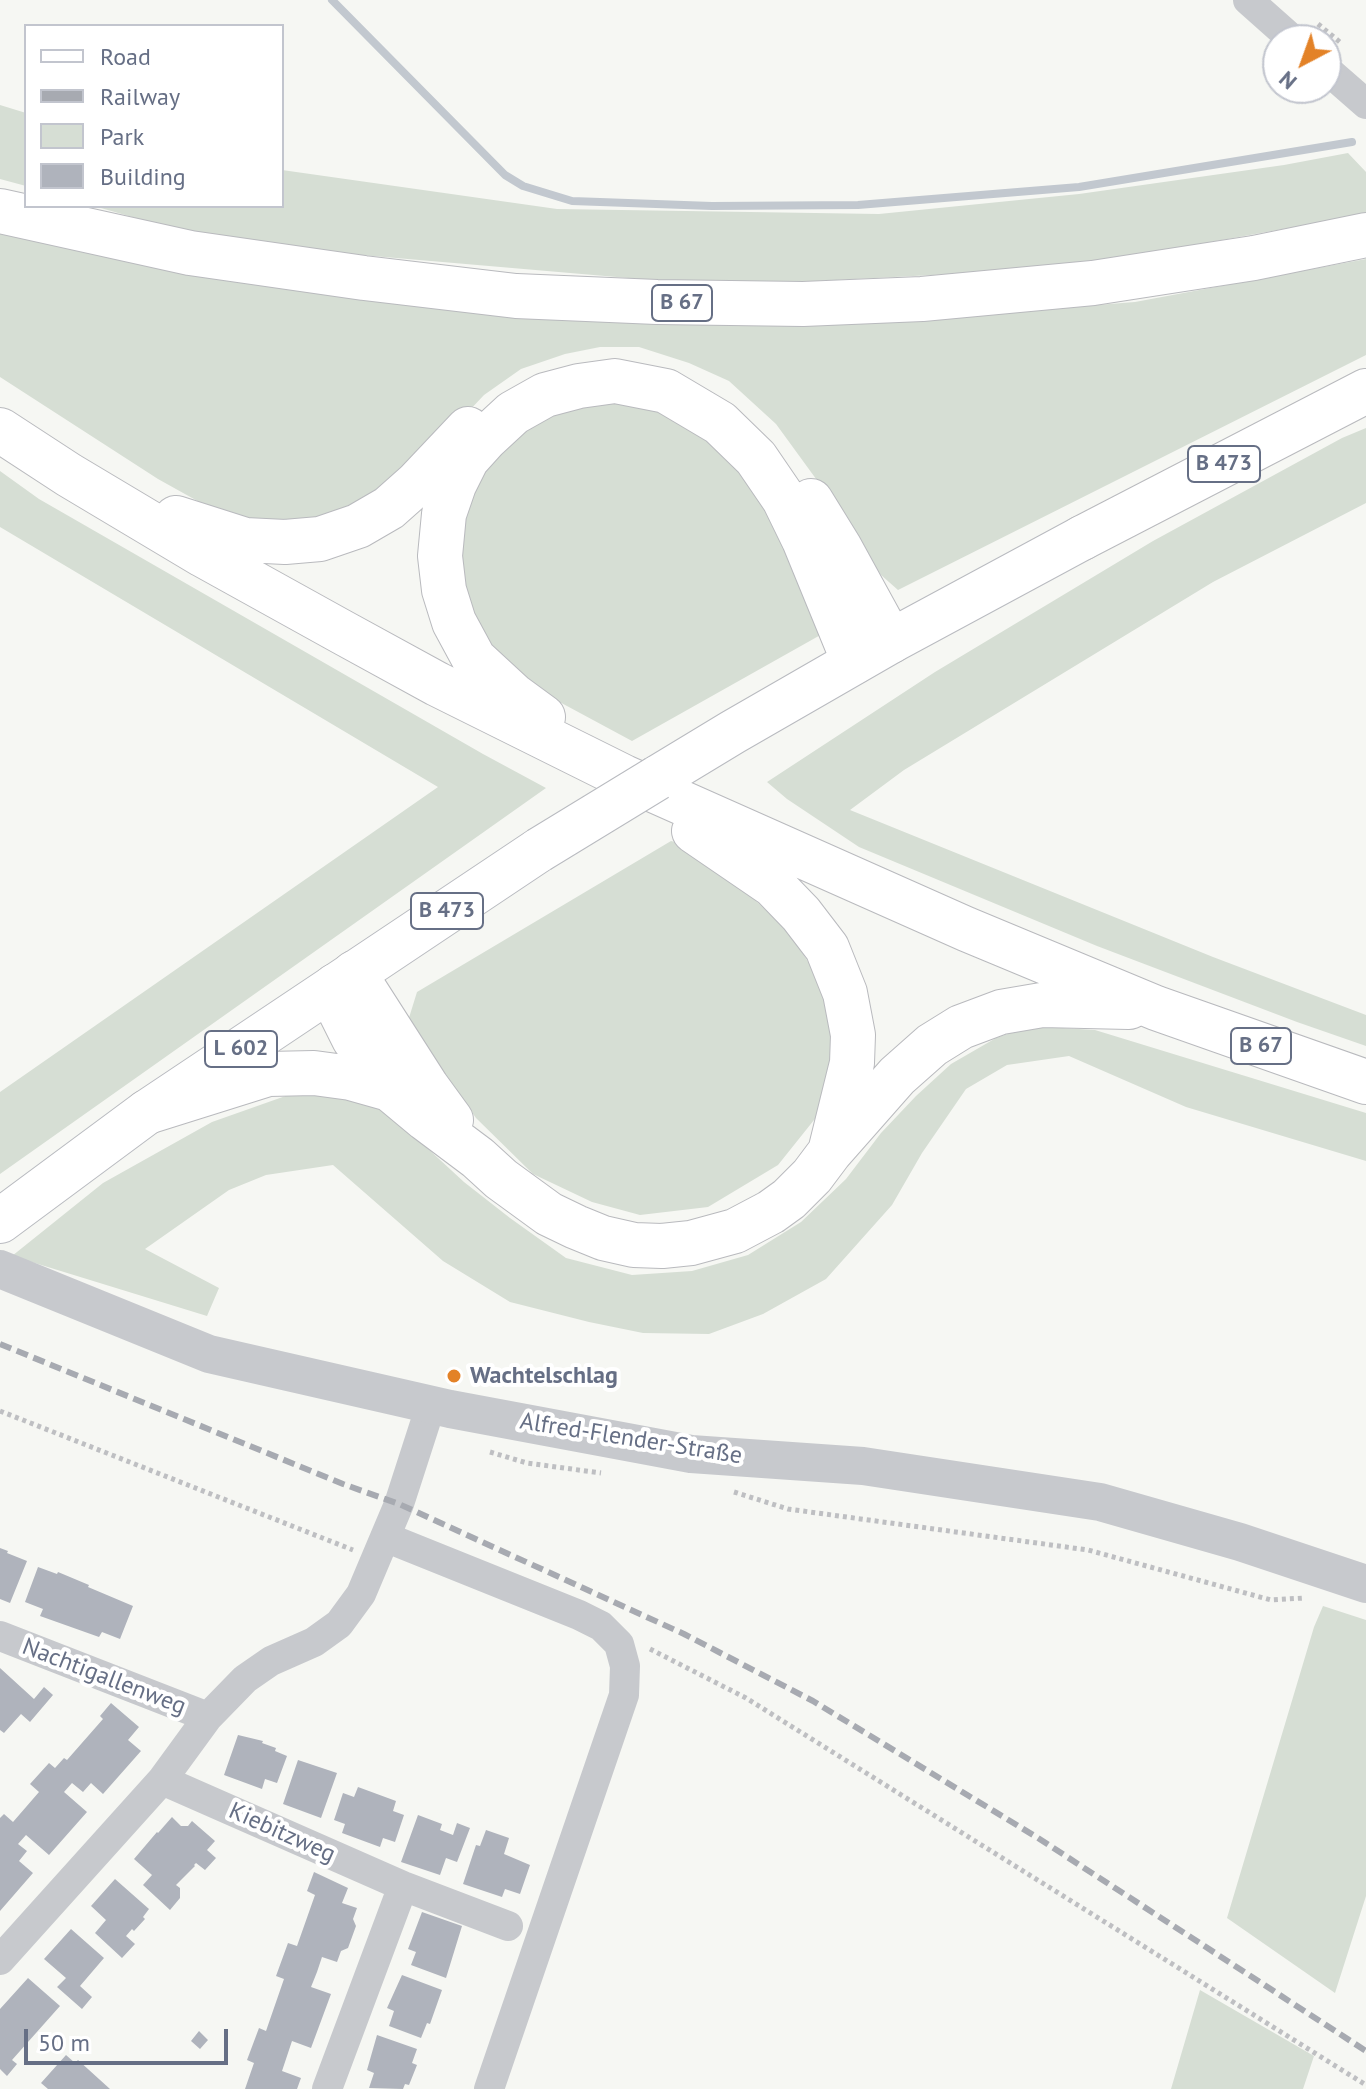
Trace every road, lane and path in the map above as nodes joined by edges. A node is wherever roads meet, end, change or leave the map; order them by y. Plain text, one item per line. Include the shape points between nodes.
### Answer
1 (1248, 0) edge
2 (1293, 24) edge
3 (1342, 68) edge
4 (1366, 104) edge
5 (0, 211) edge
6 (1366, 235) edge
7 (1366, 391) edge
8 (0, 430) edge
9 (69, 475) junction
10 (891, 641) junction
11 (854, 662) junction
12 (624, 777) junction
13 (344, 979) junction
14 (1156, 1008) junction
15 (1366, 1082) edge
16 (390, 1089) junction
17 (147, 1112) junction
18 (830, 1152) junction
19 (478, 1158) junction
20 (0, 1221) edge
21 (0, 1269) edge
22 (431, 1405) junction
23 (0, 1411) edge
24 (380, 1548) junction
25 (1366, 1584) edge
26 (0, 1636) edge
27 (619, 1644) junction
28 (208, 1717) junction
29 (162, 1780) junction
30 (403, 1886) junction
31 (508, 1926) dead end
32 (0, 1960) edge
33 (1366, 2085) edge
34 (327, 2089) edge
35 (489, 2089) edge

1 - 2 street
3 - 4 street
5 - 6 main road, B 67 via 190,253 364,278 516,296 657,302 922,299 1093,283
7 - 10 main road, B 473
8 - 9 main road, B 67
9 - 10 main road via 190,524 245,540 320,539 389,508 493,404 531,381 576,365 621,363 675,374 722,398 774,447 840,548
9 - 12 main road, B 67 via 437,684
10 - 11 main road, B 473
11 - 12 main road via 784,499 756,458 720,423 666,391 615,381 545,395 513,413 467,459 444,514 444,590 474,659 513,695
11 - 13 main road, B 473, bridge via 539,850
12 - 14 main road, B 67
12 - 18 main road via 773,885 827,948 845,993 853,1035 852,1063
13 - 16 main road via 341,1013
13 - 17 main road, L 602
13 - 19 main road
14 - 15 main road, B 67
14 - 18 main road via 1042,1005 961,1027 897,1076
16 - 17 main road via 314,1073 268,1074
16 - 19 main road
17 - 20 main road, L 602
18 - 19 main road via 789,1199 754,1222 714,1238 662,1246 603,1238 563,1220 525,1198
21 - 22 street, Alfred-Flender-Straße via 209,1354
22 - 24 street
22 - 25 street, Alfred-Flender-Straße via 691,1454 863,1466 1100,1502
23 - 24 path
24 - 27 street via 579,1615 601,1626
24 - 28 street via 361,1594 339,1624 245,1679
26 - 28 street, Nachtigallenweg
27 - 33 path via 655,1650 746,1698
27 - 35 street via 624,1695
28 - 29 street
29 - 30 street, Kiebitzweg
29 - 32 street
30 - 31 street, Kiebitzweg
30 - 34 street

